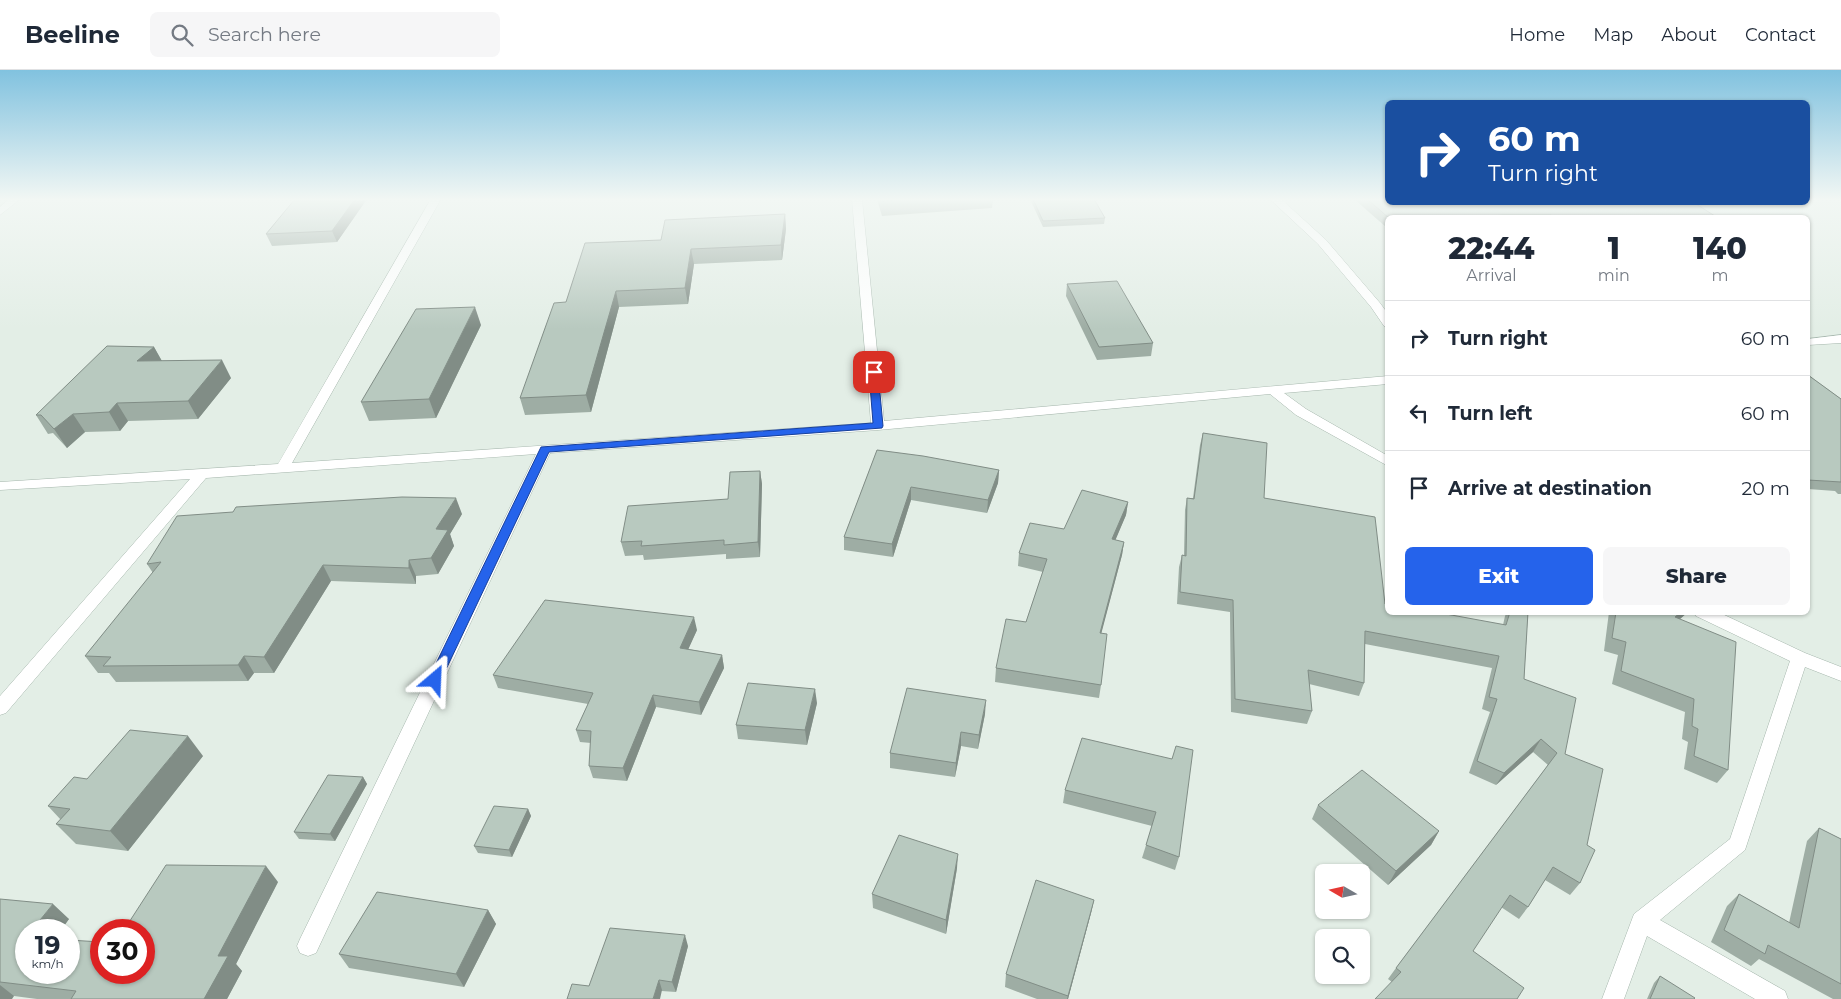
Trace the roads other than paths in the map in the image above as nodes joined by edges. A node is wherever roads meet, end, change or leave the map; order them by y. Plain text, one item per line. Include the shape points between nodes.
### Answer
1 (411, 242) edge
2 (862, 242) edge
3 (1322, 242) edge
4 (1385, 319) edge
5 (1841, 339) edge
6 (1810, 342) edge
7 (1385, 380) edge
8 (1273, 391) junction
9 (878, 426) junction
10 (545, 449) junction
11 (1385, 460) edge
12 (283, 467) junction
13 (202, 474) junction
14 (0, 486) edge
15 (1708, 615) edge
16 (1799, 658) junction
17 (1841, 674) edge
18 (0, 708) edge
19 (1642, 921) junction
20 (308, 946) dead end
21 (1613, 999) edge
22 (1777, 999) edge

1 - 12 street
2 - 9 street
3 - 4 street
5 - 6 street
7 - 8 street
8 - 9 street
8 - 11 street via 1301,412
9 - 10 street
10 - 12 street
10 - 20 street
12 - 13 street
13 - 14 street
13 - 18 street
15 - 16 street
16 - 17 street
16 - 19 street via 1738,844
19 - 21 street
19 - 22 street

